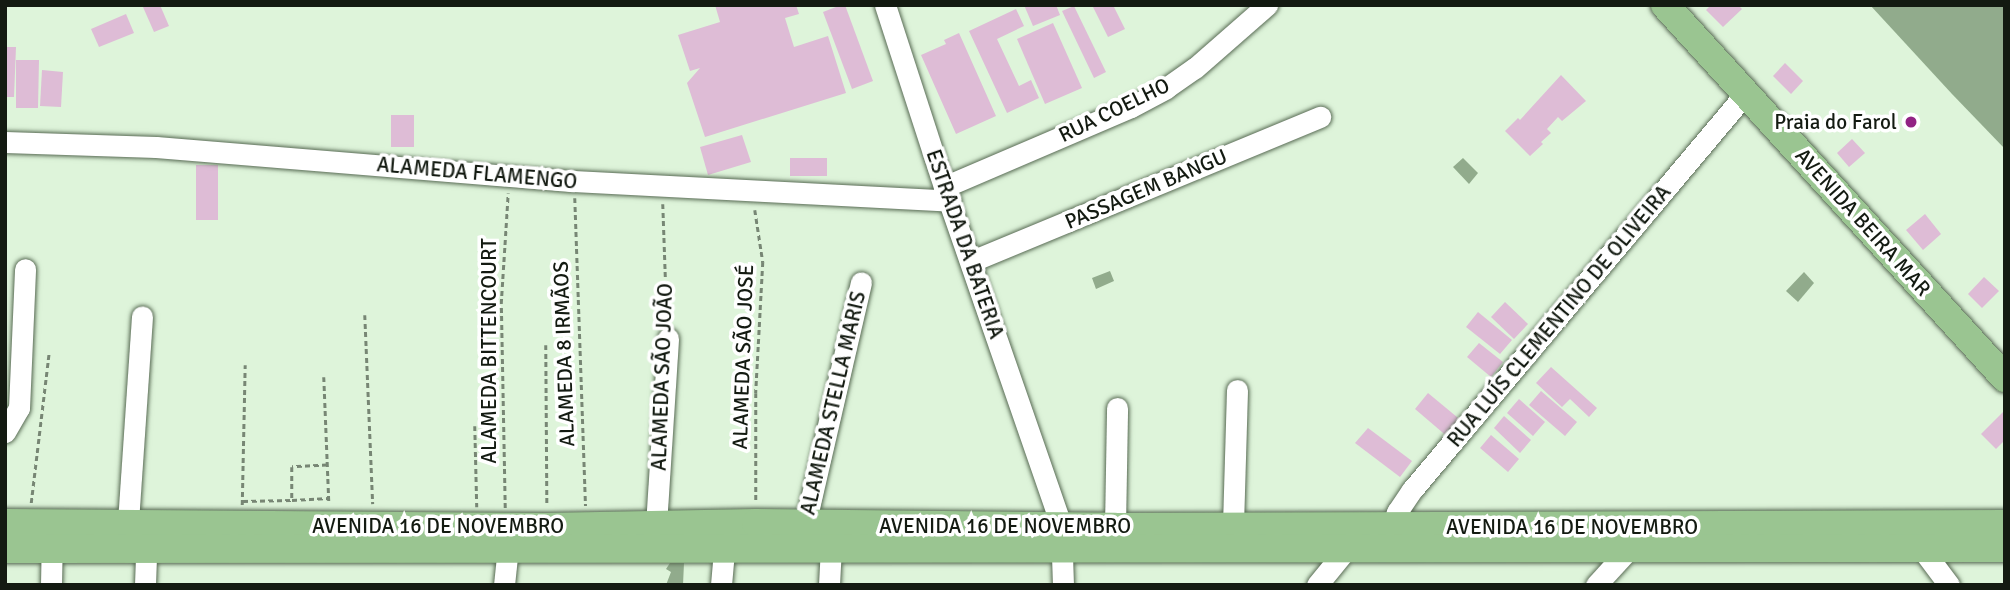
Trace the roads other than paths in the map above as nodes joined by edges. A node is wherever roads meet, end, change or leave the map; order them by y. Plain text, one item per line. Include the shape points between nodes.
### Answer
1 (886, 5) edge
2 (1267, 5) edge
3 (1665, 5) edge
4 (1746, 93) junction
5 (1320, 117) dead end
6 (5, 142) edge
7 (947, 194) junction
8 (972, 261) junction
9 (25, 269) dead end
10 (861, 282) dead end
11 (142, 316) dead end
12 (668, 338) road end
13 (2005, 378) edge
14 (1237, 390) dead end
15 (1117, 408) dead end
16 (5, 432) edge
17 (128, 522) junction
18 (28, 523) edge
19 (2005, 524) edge
20 (656, 525) junction
21 (805, 525) junction
22 (1233, 525) junction
23 (1115, 527) junction
24 (497, 534) junction
25 (1047, 536) junction
26 (1388, 537) junction
27 (831, 547) junction
28 (1348, 547) junction
29 (724, 548) junction
30 (2005, 548) edge
31 (5, 549) edge
32 (1629, 549) junction
33 (1922, 549) junction
34 (51, 550) junction
35 (146, 550) junction
36 (51, 585) edge
37 (145, 585) edge
38 (504, 585) edge
39 (721, 585) edge
40 (829, 585) edge
41 (1063, 585) edge
42 (1317, 585) edge
43 (1596, 585) edge
44 (1949, 585) edge

1 - 7 street, ESTRADA DA BATERIA
2 - 7 street, RUA COELHO via 1166,88
3 - 4 main road, AVENIDA BEIRA MAR
4 - 13 main road, AVENIDA BEIRA MAR
4 - 26 street, RUA LUÍS CLEMENTINO DE OLIVEIRA via 1412,490
5 - 8 street, PASSAGEM BANGU
6 - 7 street, ALAMEDA FLAMENGO via 156,147 752,192
7 - 8 street, ESTRADA DA BATERIA
8 - 25 street, ESTRADA DA BATERIA via 1047,483
9 - 16 street via 19,408
10 - 21 street, ALAMEDA STELLA MARIS
11 - 17 street
12 - 20 street, ALAMEDA SÃO JOÃO
14 - 22 street
15 - 23 street
17 - 18 main road, AVENIDA 16 DE NOVEMBRO
17 - 24 main road, AVENIDA 16 DE NOVEMBRO via 329,512 374,526
18 - 34 street
19 - 26 main road, AVENIDA 16 DE NOVEMBRO
20 - 21 main road, AVENIDA 16 DE NOVEMBRO
20 - 24 main road, AVENIDA 16 DE NOVEMBRO via 547,527
21 - 25 main road, AVENIDA 16 DE NOVEMBRO
22 - 23 main road, AVENIDA 16 DE NOVEMBRO
22 - 26 main road, AVENIDA 16 DE NOVEMBRO
23 - 25 main road, AVENIDA 16 DE NOVEMBRO
24 - 29 main road, AVENIDA 16 DE NOVEMBRO
24 - 35 main road, AVENIDA 16 DE NOVEMBRO
24 - 38 street
25 - 27 main road, AVENIDA 16 DE NOVEMBRO
25 - 28 main road, AVENIDA 16 DE NOVEMBRO
25 - 41 street, ESTRADA DA BATERIA
26 - 28 main road, AVENIDA 16 DE NOVEMBRO
26 - 32 main road, AVENIDA 16 DE NOVEMBRO
27 - 29 main road, AVENIDA 16 DE NOVEMBRO
27 - 40 street
28 - 42 street
29 - 39 street
30 - 33 main road, AVENIDA 16 DE NOVEMBRO
31 - 34 main road, AVENIDA 16 DE NOVEMBRO
32 - 33 main road, AVENIDA 16 DE NOVEMBRO
32 - 43 street
33 - 44 street
34 - 35 main road, AVENIDA 16 DE NOVEMBRO
34 - 36 street
35 - 37 street

